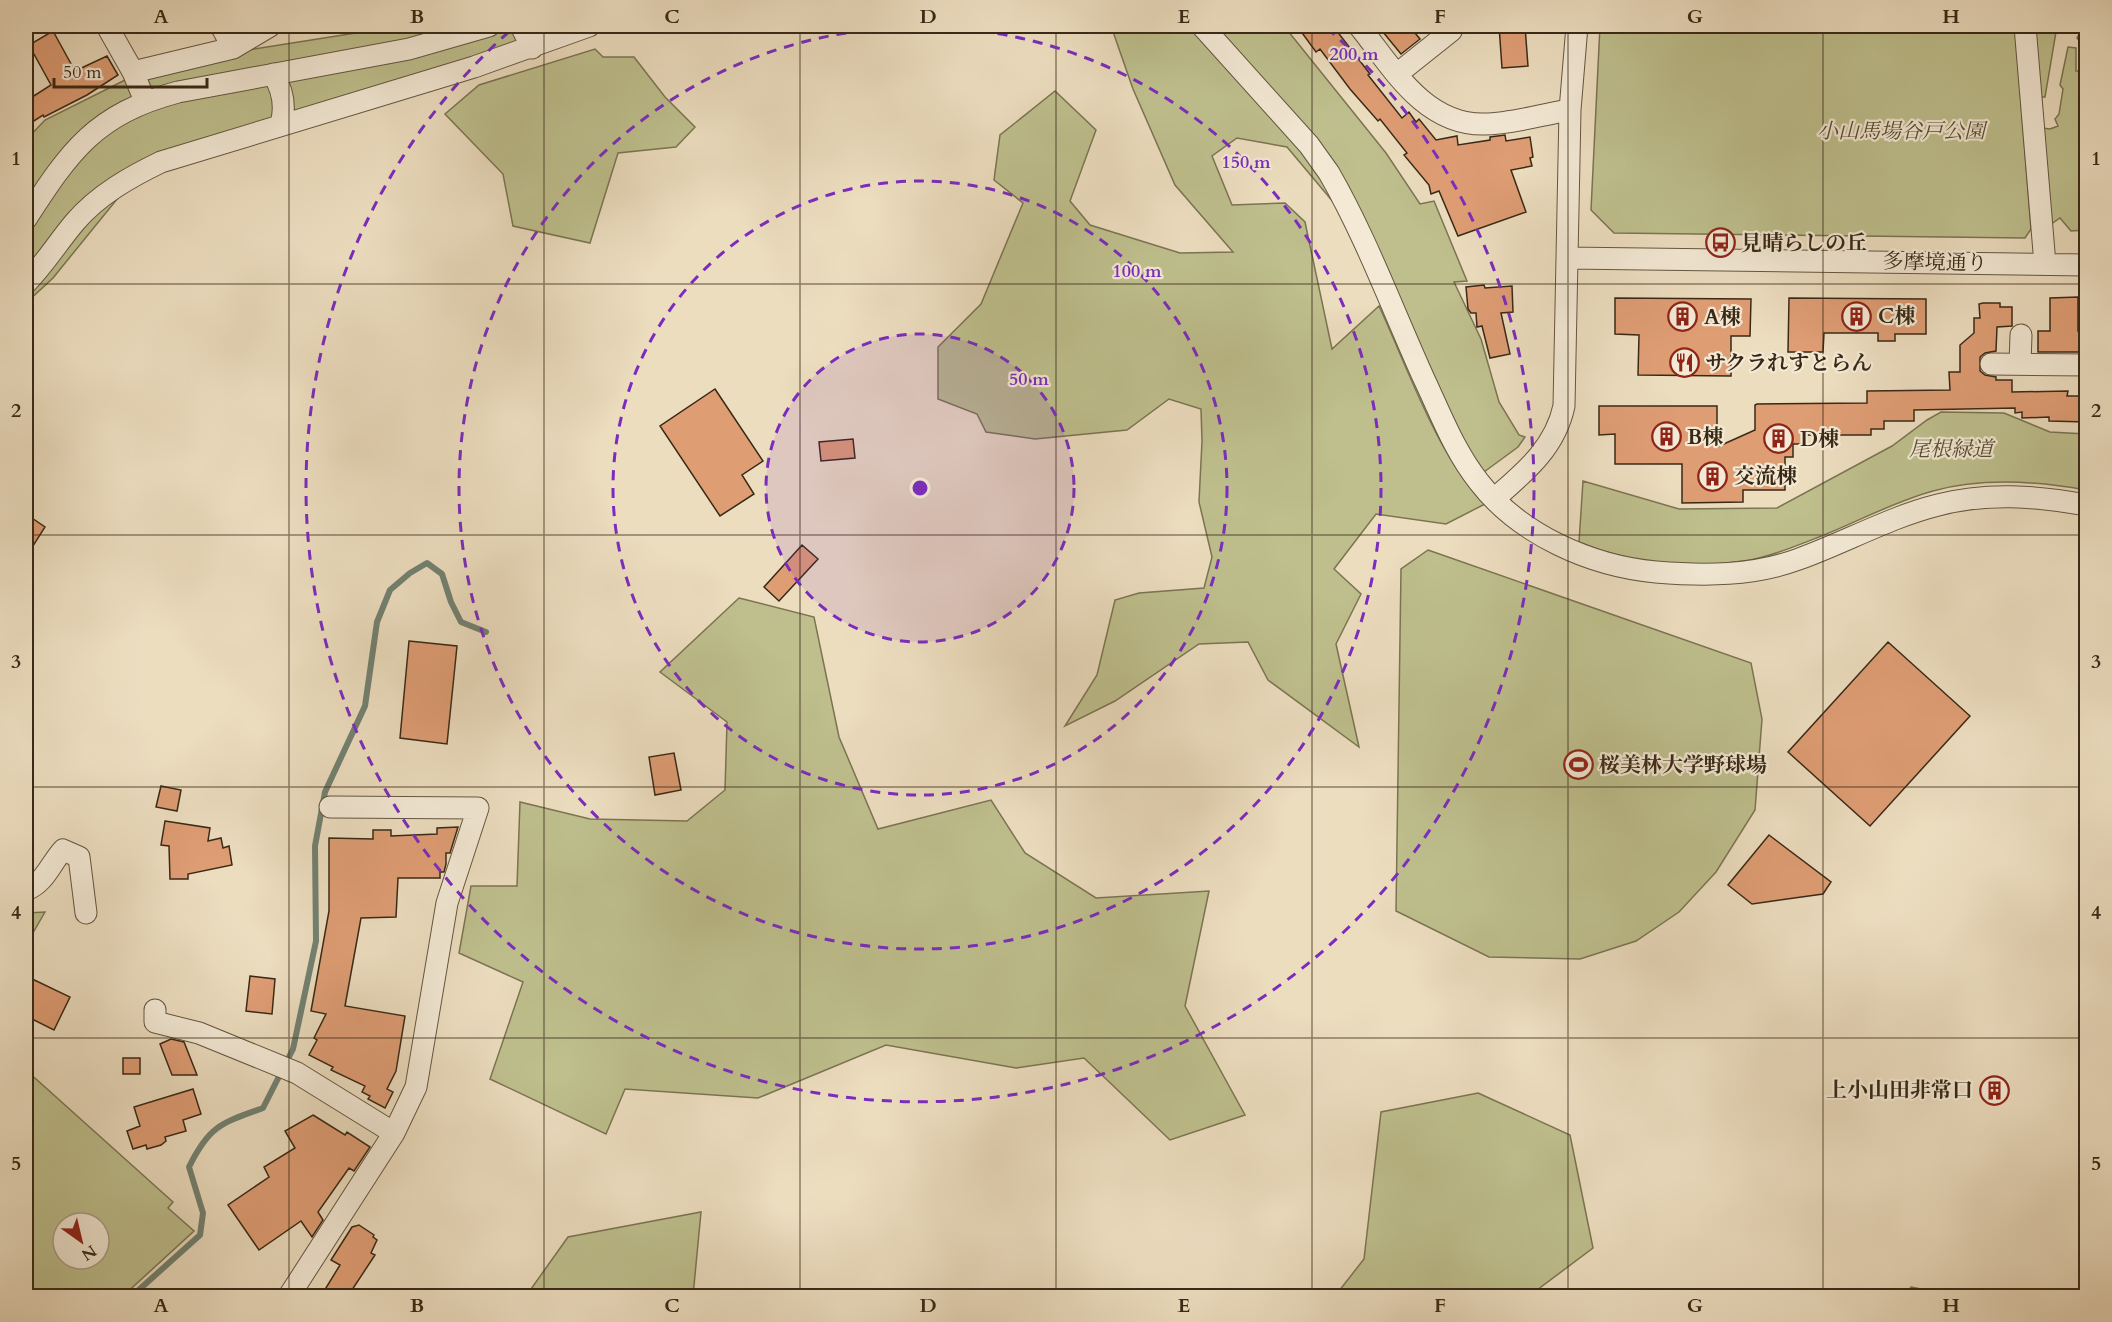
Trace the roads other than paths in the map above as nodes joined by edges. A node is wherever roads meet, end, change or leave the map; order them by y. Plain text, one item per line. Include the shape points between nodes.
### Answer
1 (107, 26) edge
2 (221, 26) edge
3 (270, 26) edge
4 (489, 26) edge
5 (521, 26) edge
6 (589, 26) edge
7 (1202, 26) edge
8 (1359, 26) edge
9 (1450, 26) edge
10 (1577, 26) edge
11 (2025, 26) edge
12 (233, 48) junction
13 (532, 48) junction
14 (133, 72) junction
15 (273, 74) junction
16 (1397, 74) junction
17 (145, 101) junction
18 (1570, 110) junction
19 (281, 124) junction
20 (31, 198) edge
21 (26, 219) edge
22 (1567, 258) junction
23 (2045, 264) junction
24 (2086, 264) edge
25 (26, 284) edge
26 (2021, 335) dead end
27 (1991, 364) dead end
28 (2020, 364) junction
29 (2086, 365) edge
30 (1494, 499) junction
31 (2086, 505) edge
32 (330, 807) dead end
33 (26, 888) edge
34 (86, 913) dead end
35 (155, 1010) dead end
36 (394, 1133) junction
37 (289, 1296) edge

1 - 14 street
2 - 12 street
3 - 12 street
4 - 15 street via 409,49
5 - 13 street
6 - 13 street
7 - 30 street via 1309,145 1329,173 1454,442 1479,483
8 - 16 street
9 - 16 street via 1451,31
10 - 18 street
11 - 23 street
12 - 14 street
13 - 19 street
14 - 17 street
15 - 17 street
15 - 19 street via 284,104
16 - 18 street via 1421,101 1438,114 1461,123 1485,124
17 - 20 street via 92,134
18 - 22 street
19 - 25 street via 171,158 135,174 76,221
20 - 21 street
22 - 23 street, 多摩境通り
22 - 30 street via 1565,389 1560,424 1547,449
23 - 24 street, 多摩境通り
26 - 28 street
27 - 28 street
28 - 29 street
30 - 31 street via 1547,537 1594,561 1632,570 1701,575 1775,566 1908,514 1964,500 2022,496
32 - 36 street via 478,808 447,903 416,1087
33 - 34 street via 39,885 63,850 71,852 79,857
35 - 36 street via 156,1022 199,1033 297,1073
36 - 37 street

